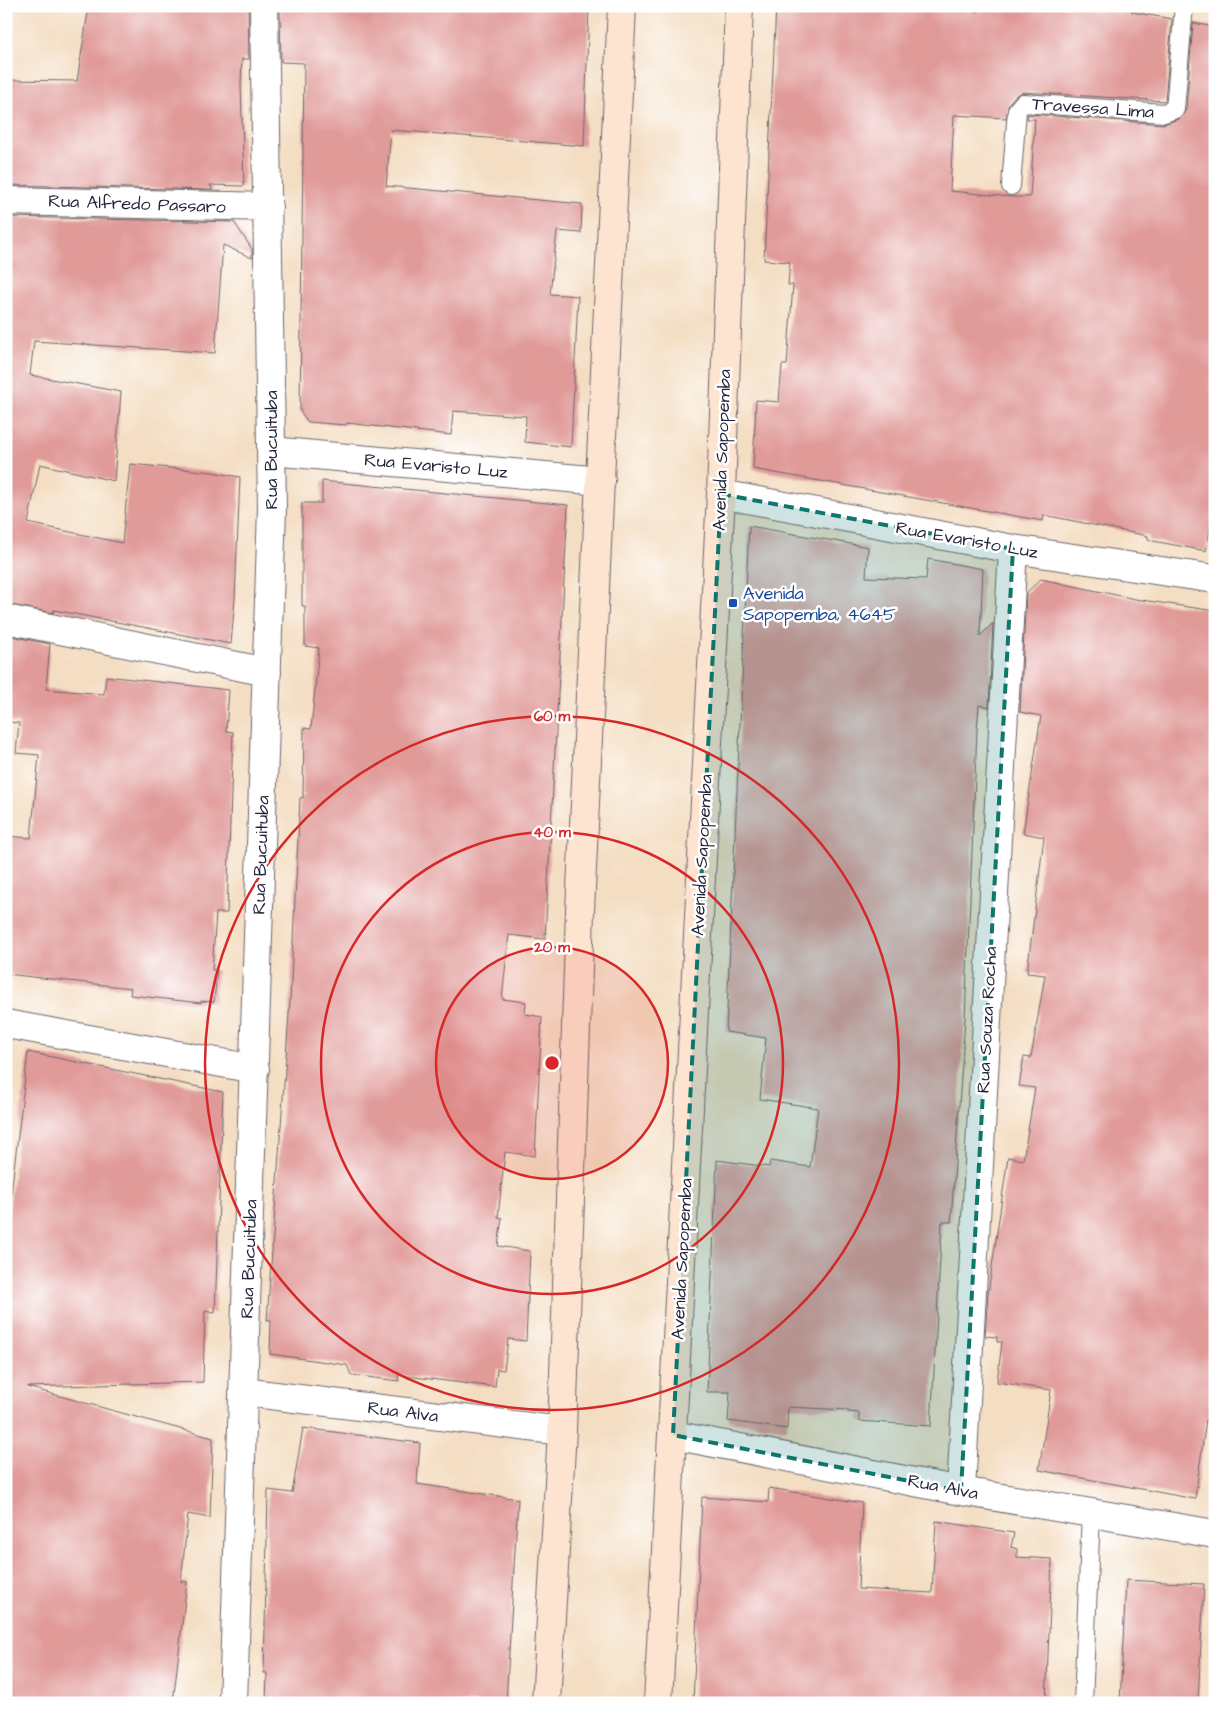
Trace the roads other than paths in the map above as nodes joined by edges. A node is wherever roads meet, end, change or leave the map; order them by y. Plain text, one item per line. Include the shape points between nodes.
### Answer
1 (264, 6) edge
2 (622, 6) edge
3 (739, 6) edge
4 (1184, 6) edge
5 (1012, 186) dead end
6 (6, 200) edge
7 (268, 207) junction
8 (271, 451) junction
9 (601, 481) junction
10 (721, 494) junction
11 (1013, 549) junction
12 (1215, 579) edge
13 (6, 620) edge
14 (267, 672) junction
15 (6, 1024) edge
16 (255, 1069) junction
17 (244, 1392) junction
18 (562, 1431) junction
19 (673, 1435) junction
20 (961, 1491) junction
21 (1091, 1513) junction
22 (1215, 1534) edge
23 (233, 1703) edge
24 (546, 1703) edge
25 (658, 1703) edge
26 (1083, 1703) edge

1 - 7 street, Rua Bucuituba
2 - 9 main road
3 - 10 main road, Avenida Sapopemba
4 - 5 lane, Travessa Lima via 1175,109 1164,113 1023,103 1017,110
6 - 7 street, Rua Alfredo Passaro
7 - 8 street, Rua Bucuituba
8 - 9 street, Rua Evaristo Luz
8 - 14 street, Rua Bucuituba
9 - 18 main road via 580,911
10 - 11 street, Rua Evaristo Luz
10 - 19 main road, Avenida Sapopemba
11 - 12 street, Rua Evaristo Luz
11 - 20 street, Rua Souza Rocha
13 - 14 street
14 - 16 street, Rua Bucuituba
15 - 16 street
16 - 17 street, Rua Bucuituba
17 - 18 street, Rua Alva
17 - 23 street, Rua Bucuituba
18 - 24 main road
19 - 20 street, Rua Alva
19 - 25 main road, Avenida Sapopemba
20 - 21 street, Rua Alva
21 - 22 street, Rua Alva
21 - 26 lane

